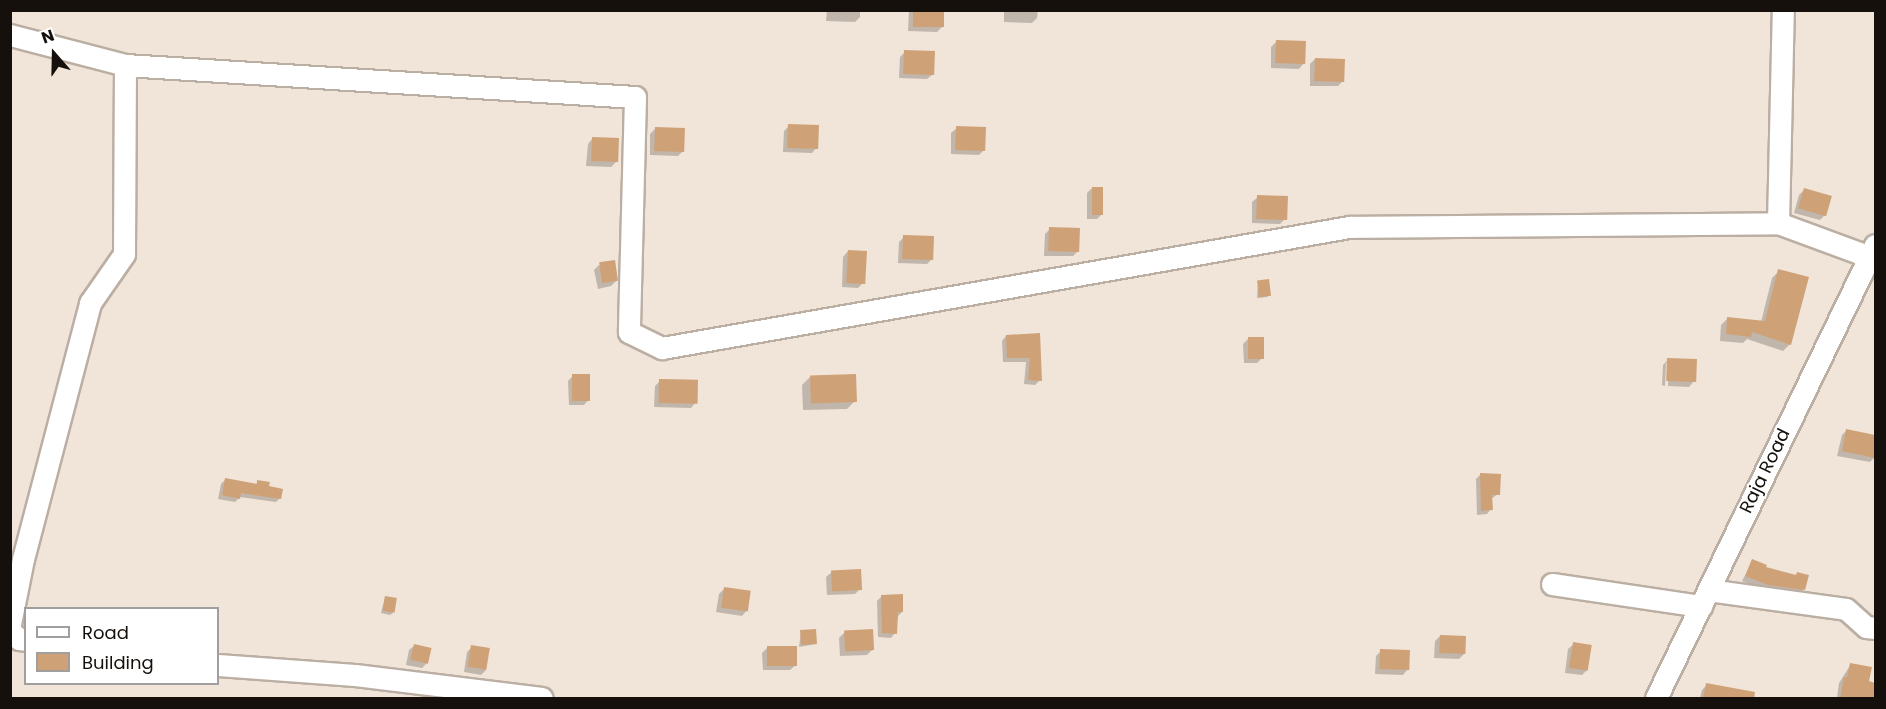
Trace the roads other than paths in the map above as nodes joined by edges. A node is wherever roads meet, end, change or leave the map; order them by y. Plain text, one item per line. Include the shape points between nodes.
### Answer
1 (1783, 10) edge
2 (10, 35) edge
3 (125, 65) junction
4 (1778, 223) junction
5 (1873, 253) edge
6 (1552, 584) dead end
7 (1704, 598) junction
8 (10, 624) edge
9 (1875, 628) edge
10 (10, 631) edge
11 (24, 640) edge
12 (219, 665) edge
13 (542, 699) edge
14 (1656, 699) edge

1 - 4 street
2 - 3 street
3 - 4 street via 635,97 629,333 662,348 1349,227
3 - 8 street via 124,254 90,303 23,559
4 - 5 street
5 - 7 street, Raja Road
6 - 7 street
7 - 9 street via 1845,609 1866,627
7 - 14 street, Raja Road
10 - 11 street
12 - 13 street via 355,675

